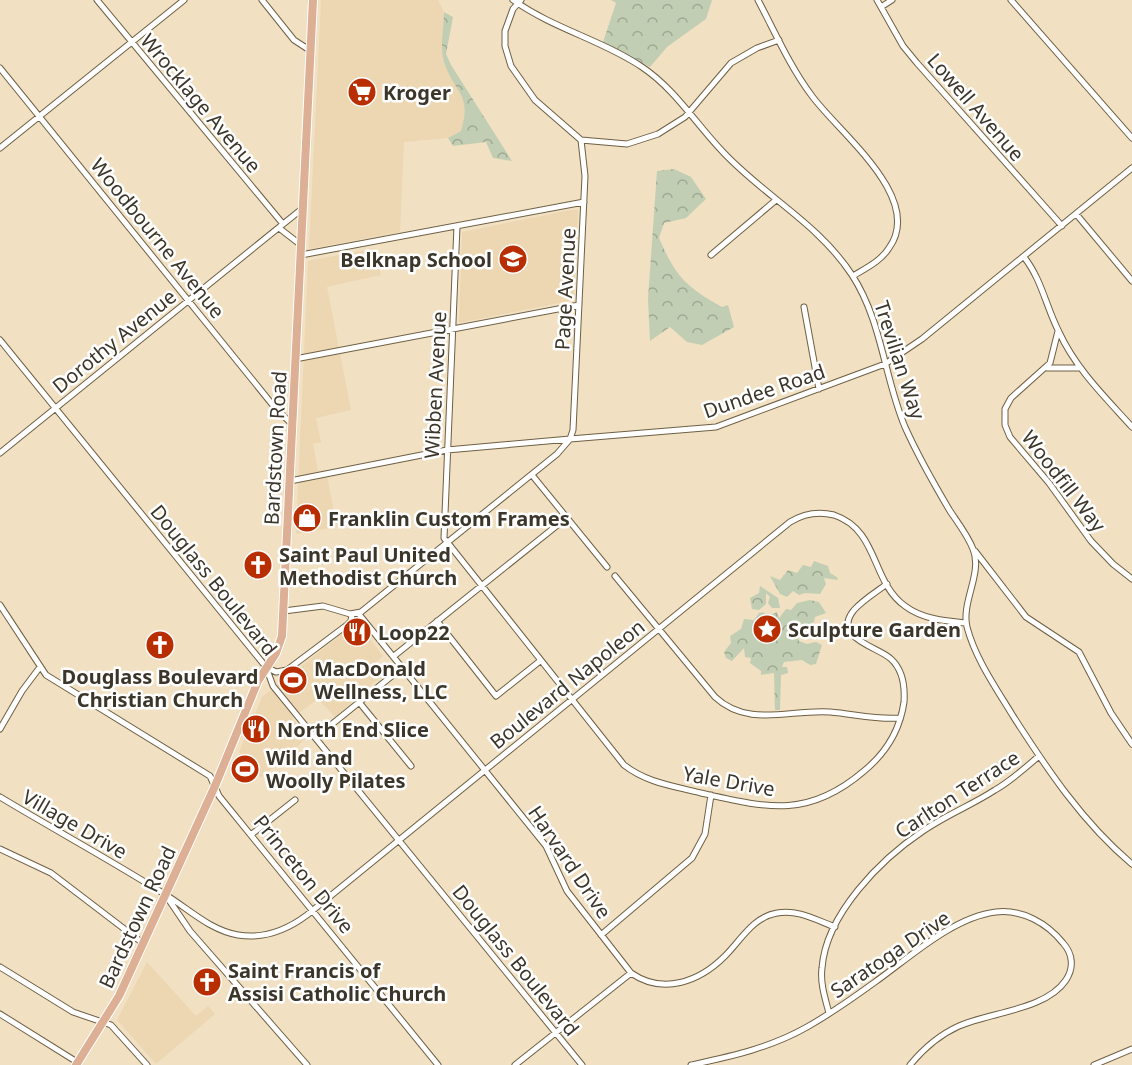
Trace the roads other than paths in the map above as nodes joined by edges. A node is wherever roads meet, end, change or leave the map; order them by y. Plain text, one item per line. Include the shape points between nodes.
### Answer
1 (97, 0) edge
2 (184, 0) edge
3 (262, 0) edge
4 (313, 0) edge
5 (758, 0) edge
6 (877, 0) edge
7 (892, 0) edge
8 (1011, 0) edge
9 (517, 1) edge
10 (881, 7) junction
11 (779, 40) junction
12 (131, 42) junction
13 (311, 51) junction
14 (0, 68) edge
15 (688, 112) junction
16 (39, 116) junction
17 (1131, 139) edge
18 (581, 140) junction
19 (0, 148) edge
20 (1131, 168) edge
21 (776, 200) junction
22 (584, 202) junction
23 (303, 208) junction
24 (1077, 215) junction
25 (281, 226) junction
26 (457, 226) junction
27 (1062, 226) junction
28 (301, 245) junction
29 (301, 255) junction
30 (711, 255) dead end
31 (1023, 257) junction
32 (853, 276) junction
33 (1132, 281) edge
34 (189, 299) junction
35 (579, 305) junction
36 (804, 308) dead end
37 (453, 329) junction
38 (1058, 331) junction
39 (0, 340) edge
40 (296, 359) junction
41 (885, 364) junction
42 (1047, 368) junction
43 (1080, 368) junction
44 (819, 389) junction
45 (55, 408) junction
46 (293, 425) junction
47 (1132, 427) edge
48 (570, 439) junction
49 (447, 450) junction
50 (0, 453) edge
51 (532, 475) junction
52 (290, 481) junction
53 (565, 519) junction
54 (447, 544) junction
55 (974, 551) junction
56 (607, 567) dead end
57 (615, 576) dead end
58 (1132, 579) edge
59 (887, 584) junction
60 (480, 585) junction
61 (0, 605) edge
62 (284, 610) junction
63 (357, 613) junction
64 (437, 621) junction
65 (966, 623) junction
66 (659, 629) junction
67 (394, 656) junction
68 (540, 661) junction
69 (266, 667) junction
70 (403, 667) junction
71 (40, 668) junction
72 (572, 700) junction
73 (359, 702) junction
74 (900, 718) junction
75 (0, 729) edge
76 (316, 737) junction
77 (1132, 744) edge
78 (1039, 756) junction
79 (411, 766) dead end
80 (485, 770) junction
81 (215, 786) junction
82 (711, 795) junction
83 (0, 797) edge
84 (295, 800) dead end
85 (252, 834) junction
86 (399, 840) junction
87 (0, 849) edge
88 (1132, 864) edge
89 (167, 895) junction
90 (314, 910) junction
91 (835, 927) junction
92 (601, 935) junction
93 (144, 944) junction
94 (0, 967) edge
95 (630, 973) junction
96 (829, 1013) junction
97 (0, 1014) edge
98 (104, 1022) junction
99 (555, 1033) junction
100 (1132, 1049) edge
101 (76, 1064) edge
102 (147, 1065) edge
103 (307, 1065) edge
104 (438, 1065) edge
105 (515, 1065) edge
106 (582, 1065) edge
107 (691, 1065) edge
108 (910, 1065) edge
109 (1095, 1065) edge

1 - 12 street, Wrocklage Avenue
2 - 12 street
3 - 13 street via 294,40
4 - 13 main road, Bardstown Road
5 - 11 street
6 - 10 street, Lowell Avenue
7 - 10 street
8 - 17 street
9 - 15 street, Trevilian Way via 545,21 643,67
9 - 18 street via 504,37 511,66 535,100
10 - 27 street, Lowell Avenue via 917,63
11 - 15 street via 731,63
11 - 32 street via 806,88 885,181 896,202 899,221 894,242 879,259
12 - 16 street
12 - 25 street, Wrocklage Avenue
13 - 23 main road, Bardstown Road
14 - 16 street, Woodbourne Avenue
15 - 18 street via 658,134 639,142
15 - 21 street, Trevilian Way via 723,153
16 - 19 street
16 - 34 street, Woodbourne Avenue
18 - 22 street, Page Avenue
20 - 24 street, Dundee Road
21 - 30 street
21 - 32 street, Trevilian Way via 824,237
22 - 26 street
22 - 35 street, Page Avenue
23 - 25 street, Dorothy Avenue
23 - 28 main road, Bardstown Road
24 - 27 street, Dundee Road
24 - 33 street
25 - 28 street, Wrocklage Avenue
25 - 34 street, Dorothy Avenue
26 - 29 street
26 - 37 street, Wibben Avenue
27 - 31 street, Dundee Road
28 - 29 main road, Bardstown Road
29 - 40 main road, Bardstown Road
31 - 38 street via 1043,291
31 - 41 street, Dundee Road
32 - 41 street, Trevilian Way via 874,318
34 - 45 street, Dorothy Avenue
34 - 46 street, Woodbourne Avenue
35 - 37 street
35 - 48 street, Page Avenue
36 - 44 street
37 - 40 street
37 - 49 street, Wibben Avenue
38 - 42 street
38 - 43 street
39 - 45 street, Douglass Boulevard
40 - 46 main road, Bardstown Road
41 - 44 street, Dundee Road
41 - 55 street, Trevilian Way via 915,448
42 - 43 street
42 - 58 street, Woodfill Way via 1011,398 1004,414 1006,430 1091,541
43 - 47 street
44 - 48 street, Dundee Road via 717,427
45 - 50 street, Dorothy Avenue
45 - 69 street, Douglass Boulevard
46 - 52 main road, Bardstown Road
48 - 49 street
48 - 51 street
49 - 52 street
49 - 54 street, Wibben Avenue via 443,531
51 - 53 street
51 - 54 street
52 - 62 main road, Bardstown Road
53 - 56 street
53 - 60 street
54 - 60 street, Yale Drive
54 - 63 street
55 - 65 street
55 - 77 street, Trevilian Way via 1026,617 1079,652
57 - 66 street
59 - 65 street, Boulevard Napoleon via 904,606 917,613
59 - 66 street, Boulevard Napoleon via 869,544 855,526 829,514 808,514 790,522
59 - 74 street, Yale Drive via 856,609 850,627 857,641 886,655 898,668 904,691
60 - 64 street
60 - 68 street, Yale Drive
61 - 71 street, Princeton Drive
62 - 63 street via 323,606
62 - 69 main road, Bardstown Road via 280,642
63 - 67 street, Harvard Drive
63 - 69 street via 287,670 276,672
64 - 67 street
64 - 68 street via 496,696
65 - 78 street via 996,689
66 - 72 street, Boulevard Napoleon
66 - 74 street via 715,697 739,712 766,716 828,712
67 - 70 street, Harvard Drive
68 - 72 street, Yale Drive
69 - 76 street, Douglass Boulevard via 273,686
69 - 81 main road, Bardstown Road
70 - 73 street
70 - 80 street, Harvard Drive
71 - 75 street
71 - 81 street, Princeton Drive via 64,687 210,776
72 - 80 street, Boulevard Napoleon
72 - 82 street, Yale Drive via 624,765 637,774
73 - 76 street
73 - 79 street
74 - 82 street, Yale Drive via 880,756 829,797 787,806
76 - 86 street, Douglass Boulevard
78 - 88 street via 1073,801
78 - 91 street, Carlton Terrace via 998,789 901,847 863,885
80 - 86 street, Boulevard Napoleon
80 - 92 street, Harvard Drive via 546,846 567,891
81 - 85 street, Princeton Drive
81 - 89 main road, Bardstown Road
82 - 92 street via 705,834 692,858
83 - 89 street, Village Drive
84 - 85 street
85 - 90 street, Princeton Drive
86 - 90 street, Boulevard Napoleon
86 - 99 street, Douglass Boulevard
87 - 93 street via 51,873
89 - 90 street, Boulevard Napoleon via 215,927 244,936 283,930
89 - 93 main road, Bardstown Road
89 - 103 street via 190,931
90 - 104 street, Princeton Drive
91 - 95 street, Harvard Drive via 801,913 780,912 757,921 716,965 684,982 656,985
91 - 96 street, Carlton Terrace via 821,969
92 - 95 street, Harvard Drive
93 - 98 main road, Bardstown Road
94 - 98 street via 73,1012
95 - 99 street
96 - 107 street, Saratoga Drive via 766,1047
96 - 108 street, Saratoga Drive via 936,938 990,913 1028,916 1065,945 1071,968 1053,994 961,1025 934,1041
97 - 101 street
98 - 101 main road, Bardstown Road
98 - 102 street
99 - 105 street
99 - 106 street, Douglass Boulevard
100 - 109 street

